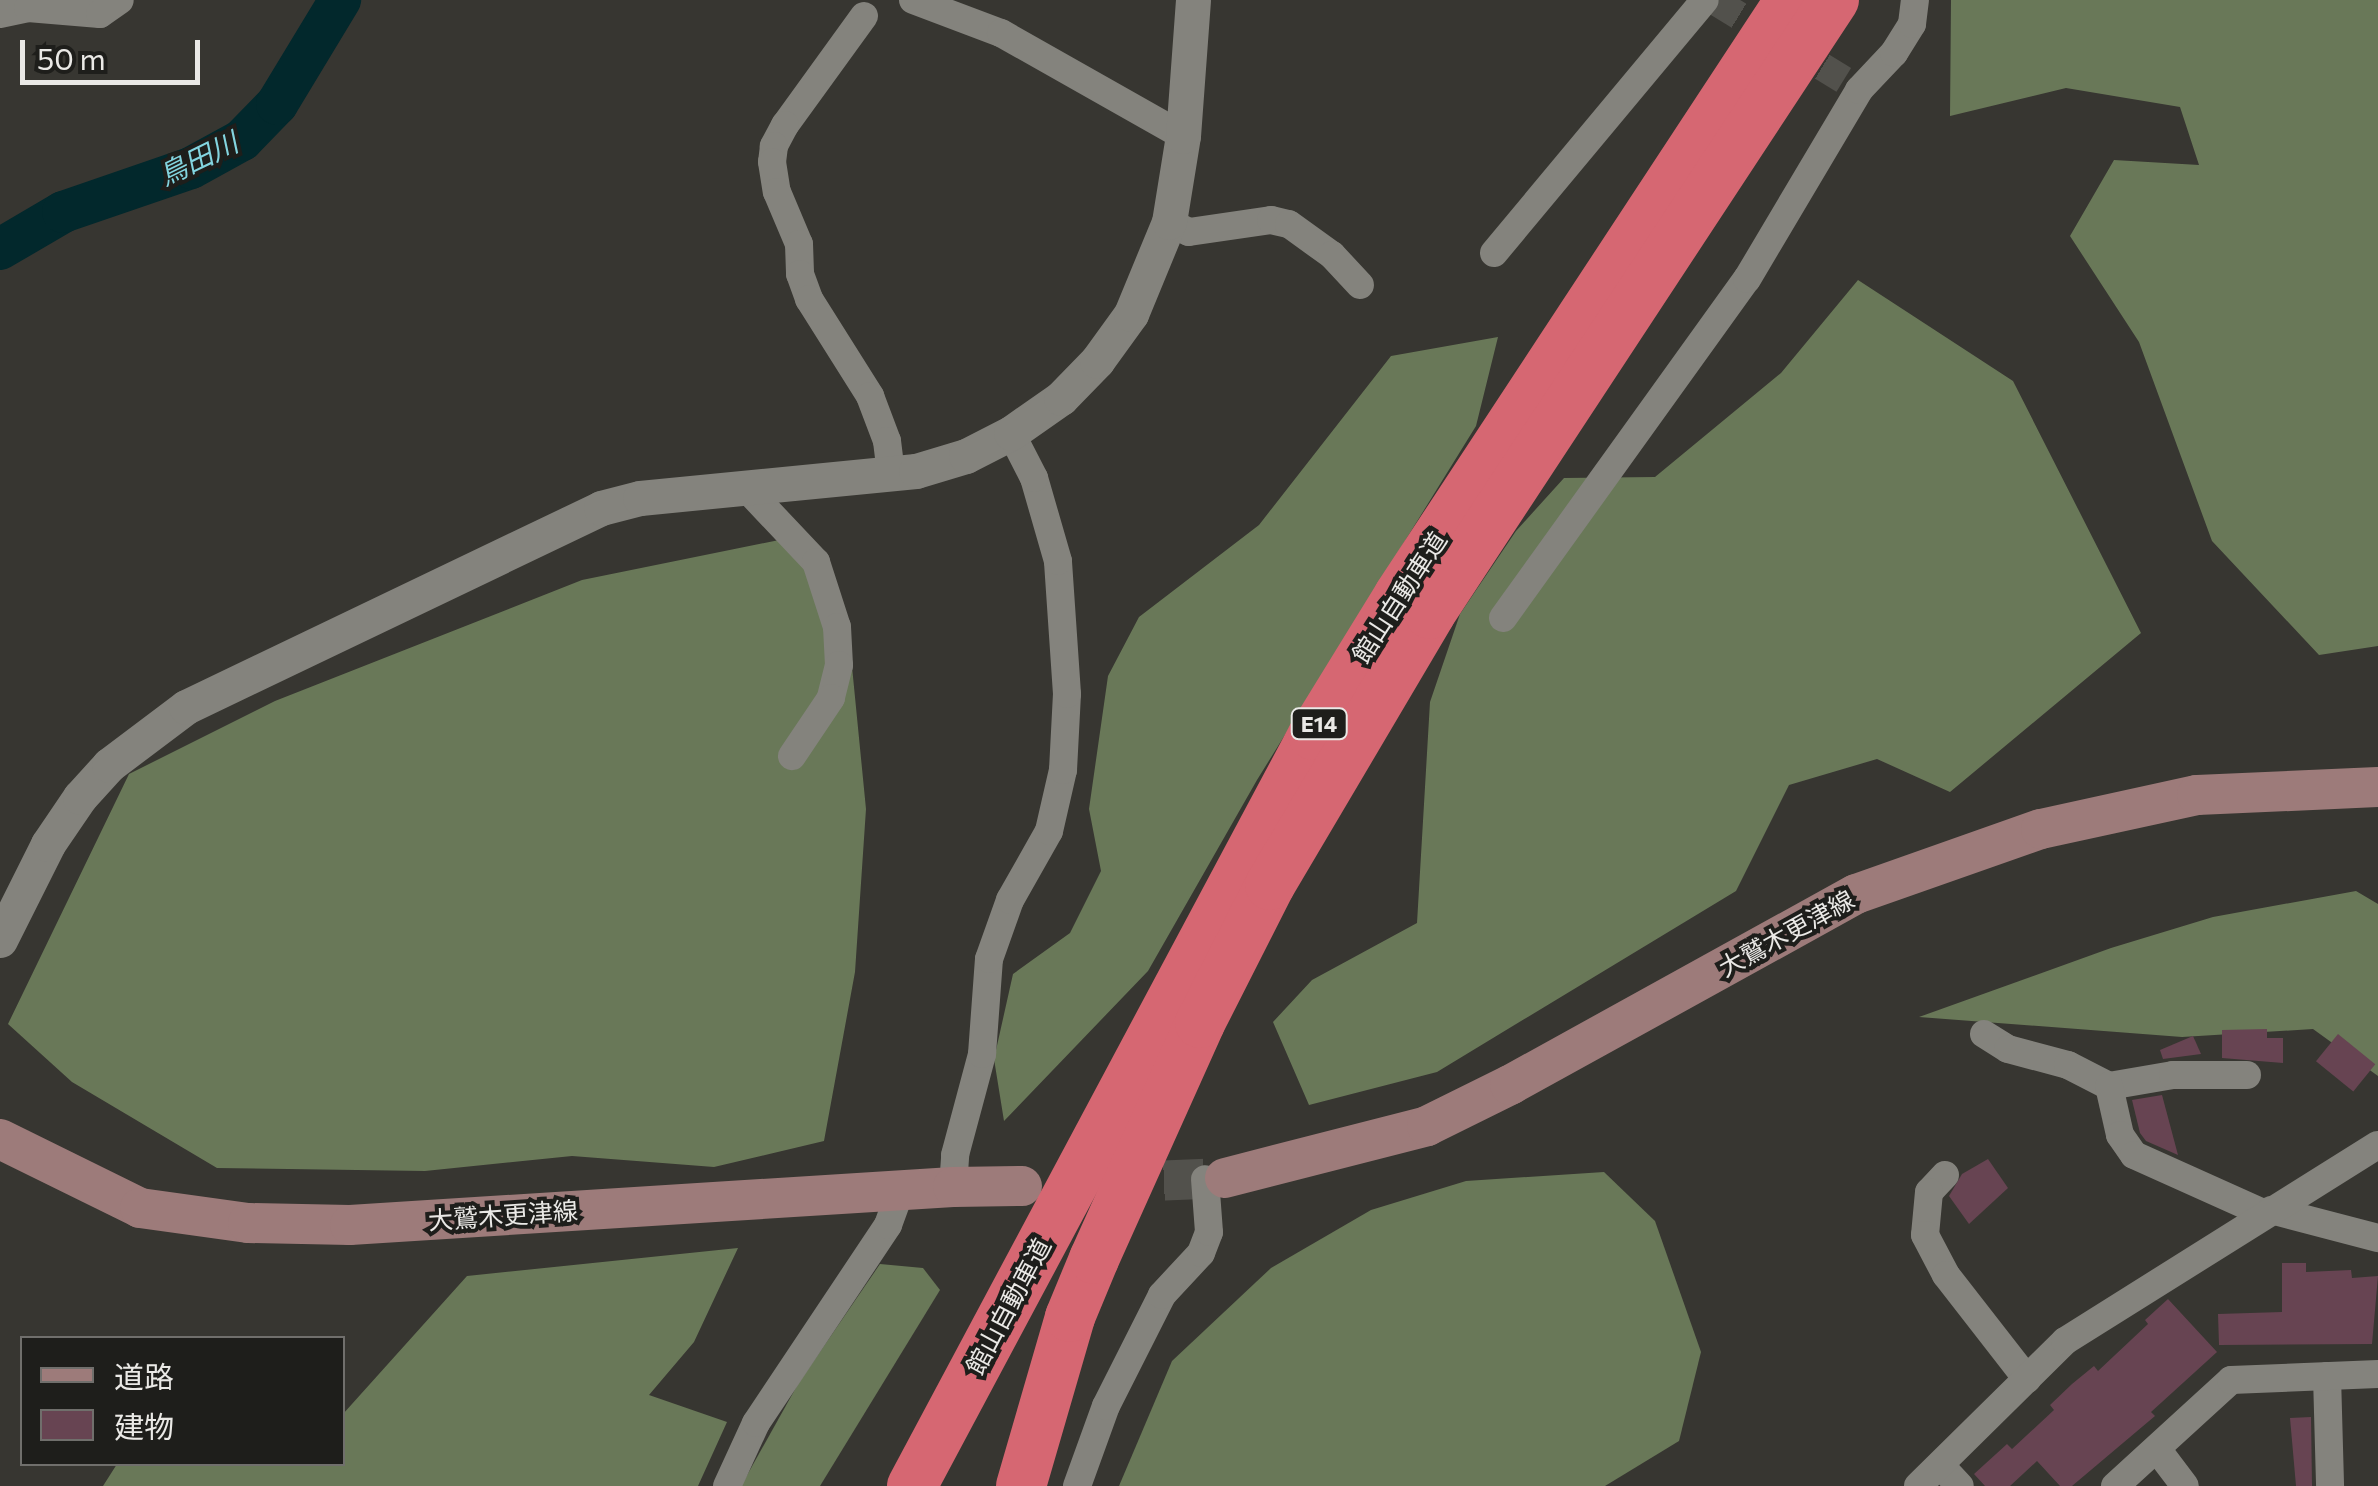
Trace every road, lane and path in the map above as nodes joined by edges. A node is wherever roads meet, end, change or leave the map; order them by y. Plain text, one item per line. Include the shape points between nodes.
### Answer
1 (120, 0) edge
2 (913, 0) edge
3 (1193, 0) edge
4 (1711, 0) edge
5 (1790, 0) edge
6 (1834, 0) edge
7 (1915, 0) edge
8 (0, 14) edge
9 (864, 16) dead end
10 (1183, 136) junction
11 (1170, 222) junction
12 (1494, 253) dead end
13 (1360, 286) dead end
14 (1011, 433) junction
15 (891, 475) junction
16 (746, 488) junction
17 (1503, 618) dead end
18 (792, 756) dead end
19 (2378, 787) edge
20 (0, 940) edge
21 (1984, 1034) dead end
22 (2247, 1075) dead end
23 (2108, 1086) junction
24 (0, 1139) edge
25 (2378, 1145) edge
26 (1944, 1175) dead end
27 (1215, 1179) joint
28 (953, 1186) junction
29 (1022, 1186) dead end
30 (901, 1190) junction
31 (2268, 1212) junction
32 (2378, 1238) edge
33 (2378, 1374) edge
34 (2327, 1376) junction
35 (2027, 1379) junction
36 (2157, 1449) junction
37 (1951, 1476) edge
38 (727, 1486) edge
39 (912, 1486) edge
40 (1021, 1486) edge
41 (1078, 1486) edge
42 (1918, 1486) edge
43 (2115, 1486) edge
44 (2185, 1486) edge
45 (2330, 1486) edge

1 - 8 street via 100,14 28,8
2 - 10 street via 1001,32
3 - 10 street
4 - 12 street
5 - 39 highway, 館山自動車道 / E14 via 1313,734
6 - 40 highway, 館山自動車道 / E14 via 1430,614 1270,885 1088,1274
7 - 17 street via 1912,24 1894,54 1851,85 1747,279
9 - 15 street via 786,124 772,162 809,299 870,396
10 - 11 street
11 - 13 street via 1189,232 1271,220 1289,224
11 - 14 street via 1131,314 1097,361 1061,398
14 - 15 street via 966,456
14 - 28 street via 1034,478 1058,561 1067,678 1063,770 1048,832 1010,900 989,958 982,1054
15 - 16 street
16 - 18 street via 816,562 837,627 839,665 831,698
16 - 20 street via 601,508 186,708 109,766 80,797
19 - 27 main road, 大鷲木更津線 via 2197,795 2041,829 1856,894 1427,1126
21 - 23 street
22 - 23 street
23 - 31 street via 2120,1136 2134,1155
24 - 30 main road, 大鷲木更津線 via 140,1208 248,1223 350,1225
25 - 31 street
26 - 35 street via 1929,1192 1924,1236
27 - 41 street via 1201,1253 1162,1296 1106,1406
28 - 29 main road, 大鷲木更津線
28 - 30 main road, 大鷲木更津線
30 - 38 street via 888,1225 756,1423
31 - 32 street
31 - 35 street via 2065,1341
33 - 34 street
34 - 36 street via 2231,1380
34 - 45 street
35 - 37 street
36 - 43 street
36 - 44 street
37 - 42 street

